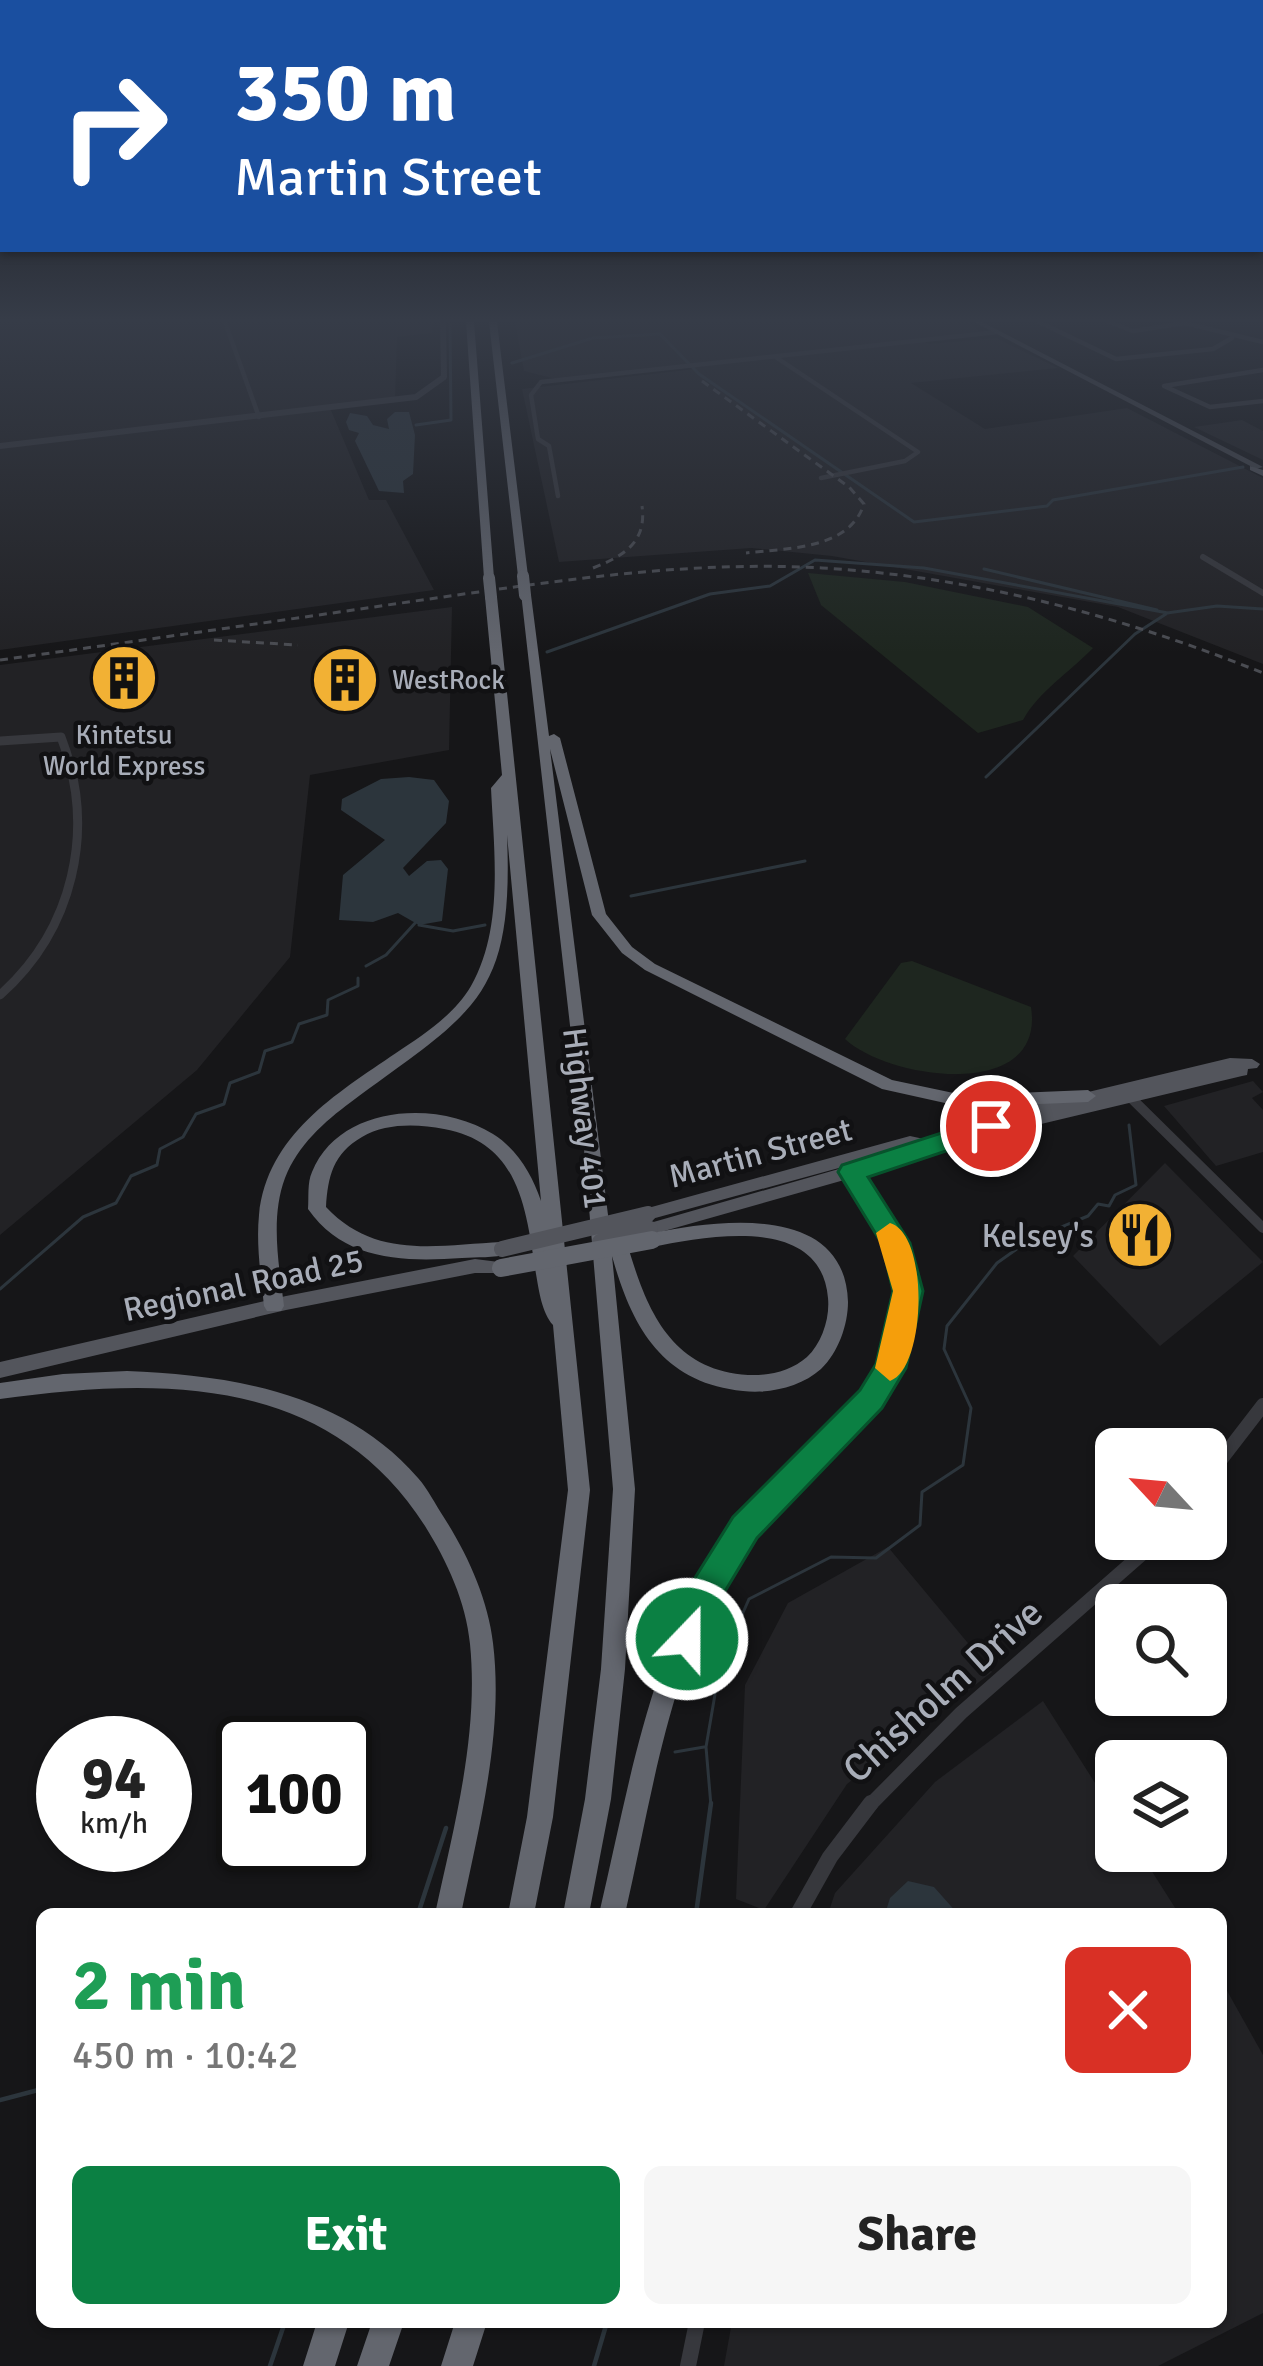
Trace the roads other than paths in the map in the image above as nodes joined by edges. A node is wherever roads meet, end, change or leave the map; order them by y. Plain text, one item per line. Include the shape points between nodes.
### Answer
1 (117, 432) edge
2 (478, 432) edge
3 (506, 432) edge
4 (537, 432) edge
5 (889, 432) edge
6 (1190, 432) edge
7 (0, 446) edge
8 (1260, 469) edge
9 (821, 478) dead end
10 (558, 496) dead end
11 (1203, 557) dead end
12 (1263, 592) edge
13 (543, 725) junction
14 (0, 741) edge
15 (510, 774) junction
16 (0, 995) edge
17 (1257, 1062) edge
18 (1127, 1094) junction
19 (1088, 1096) junction
20 (991, 1126) junction
21 (924, 1145) junction
22 (593, 1149) junction
23 (851, 1172) junction
24 (650, 1227) junction
25 (1263, 1228) edge
26 (501, 1259) junction
27 (274, 1306) junction
28 (566, 1340) junction
29 (0, 1370) edge
30 (0, 1391) edge
31 (1263, 1406) edge
32 (1227, 1452) edge
33 (1135, 1560) edge
34 (449, 1908) edge
35 (522, 1908) edge
36 (577, 1908) edge
37 (614, 1908) edge
38 (801, 1908) edge
39 (331, 2328) edge
40 (386, 2328) edge
41 (469, 2328) edge
42 (696, 2328) edge
43 (319, 2366) edge
44 (373, 2366) edge
45 (457, 2366) edge
46 (688, 2366) edge

1 - 7 street
2 - 15 highway, Highway 401, bridge
3 - 13 highway, Highway 401, bridge
4 - 10 street via 549,446
5 - 9 street via 918,452
6 - 8 main road
11 - 12 street
13 - 19 highway via 554,736 599,915 650,967 888,1085 963,1101
13 - 22 highway, Highway 401
14 - 16 street via 61,737 80,842 66,917
15 - 27 highway via 498,788 490,960 443,1026 314,1120 281,1160 265,1213
15 - 28 highway, Highway 401
17 - 18 main road, Martin Street
18 - 19 main road, Martin Street
18 - 20 main road, Martin Street via 1042,1121
18 - 25 street
19 - 20 main road, Martin Street
20 - 21 main road, Martin Street
21 - 23 main road, Martin Street
21 - 24 main road, Martin Street via 910,1142
22 - 24 highway via 637,1309 672,1358 700,1375 756,1384 807,1370 823,1353 838,1311 837,1288 820,1255 753,1227
22 - 36 highway, Highway 401 via 624,1489 608,1712
23 - 24 main road, Martin Street
23 - 37 highway via 896,1243 908,1291 891,1368 871,1399 745,1528 700,1601
24 - 26 highway, bridge
26 - 27 main road, Regional Road 25
26 - 28 highway via 400,1255 348,1239 317,1208 318,1176 344,1143 383,1121 469,1125 526,1182 546,1291
27 - 29 main road, Regional Road 25
28 - 35 highway, Highway 401 via 579,1490
30 - 34 highway via 68,1379 150,1378 262,1390 340,1424 398,1470 434,1515 482,1640 483,1708
31 - 32 street
33 - 38 street, Chisholm Drive via 889,1778 848,1828
39 - 43 highway
40 - 44 highway
41 - 45 highway
42 - 46 street

